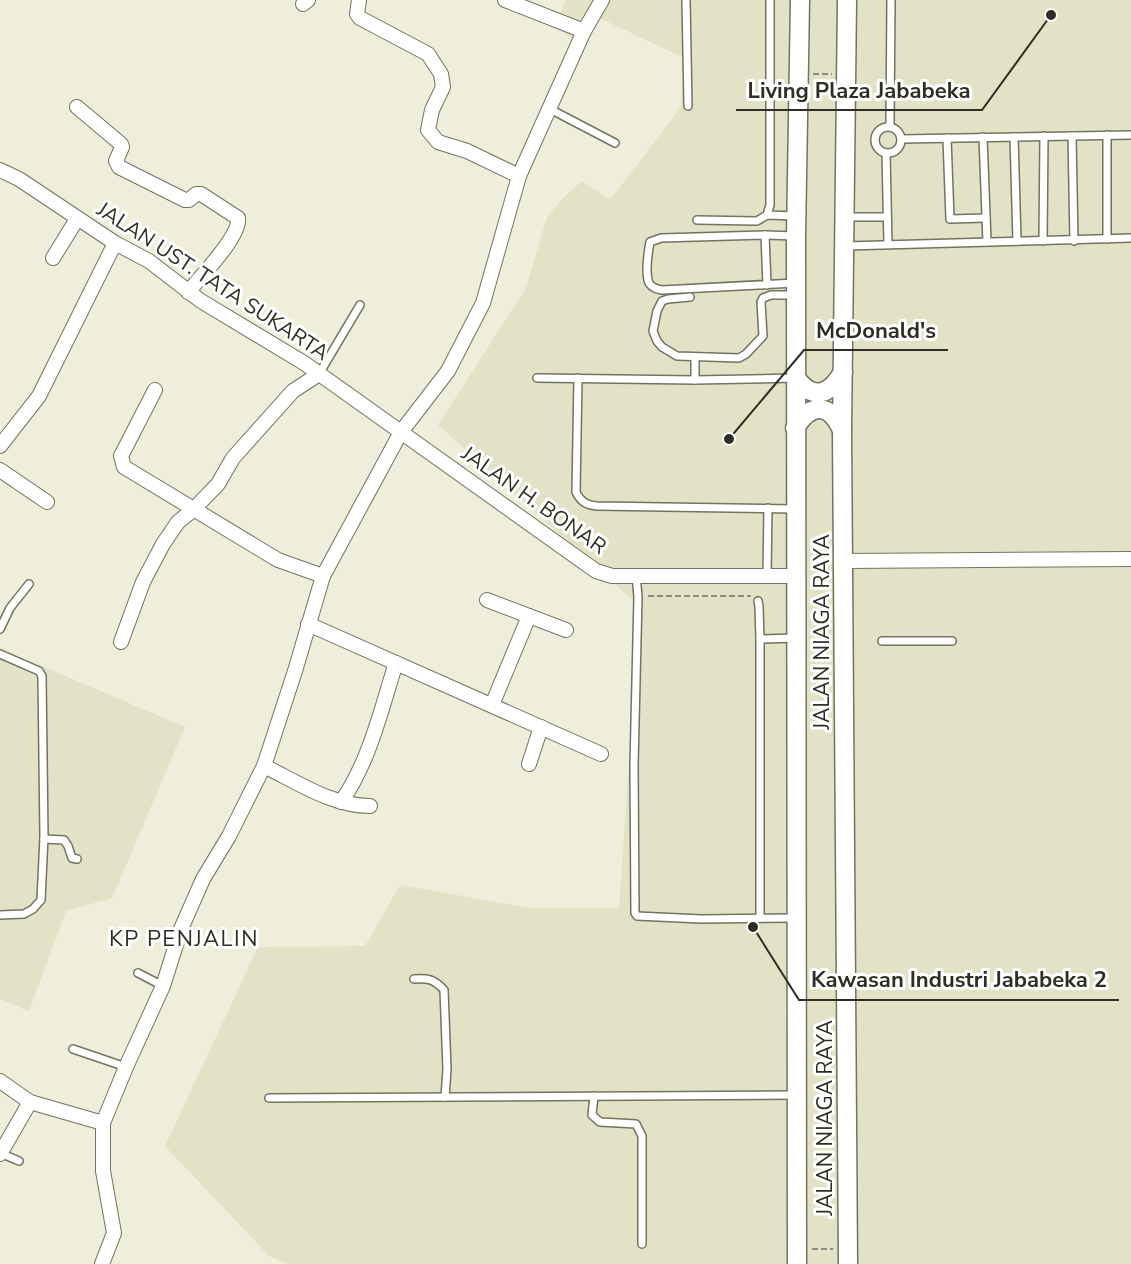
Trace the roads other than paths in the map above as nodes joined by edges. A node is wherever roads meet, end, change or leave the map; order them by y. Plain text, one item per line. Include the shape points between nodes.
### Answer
1 (359, 0) edge
2 (505, 0) edge
3 (602, 0) edge
4 (686, 0) edge
5 (770, 0) edge
6 (800, 0) edge
7 (847, 0) edge
8 (891, 0) edge
9 (584, 31) junction
10 (688, 106) dead end
11 (77, 107) dead end
12 (548, 108) junction
13 (890, 126) junction
14 (1107, 135) junction
15 (1131, 135) edge
16 (1044, 136) junction
17 (1072, 136) junction
18 (983, 137) junction
19 (1014, 137) junction
20 (947, 138) junction
21 (902, 140) junction
22 (615, 143) dead end
23 (886, 153) junction
24 (0, 170) edge
25 (519, 176) junction
26 (767, 215) junction
27 (796, 216) junction
28 (843, 217) junction
29 (886, 217) junction
30 (986, 218) junction
31 (77, 219) junction
32 (697, 220) dead end
33 (765, 235) junction
34 (796, 236) junction
35 (1131, 238) edge
36 (1107, 239) junction
37 (1017, 241) junction
38 (1043, 241) junction
39 (1074, 241) junction
40 (987, 242) junction
41 (115, 243) junction
42 (888, 244) junction
43 (844, 246) junction
44 (53, 258) dead end
45 (767, 285) junction
46 (796, 289) junction
47 (188, 292) junction
48 (690, 297) dead end
49 (360, 305) dead end
50 (694, 357) junction
51 (843, 372) junction
52 (319, 374) junction
53 (537, 378) dead end
54 (578, 378) junction
55 (796, 378) junction
56 (695, 380) junction
57 (155, 390) dead end
58 (795, 428) junction
59 (842, 430) junction
60 (401, 432) junction
61 (0, 446) edge
62 (0, 470) edge
63 (47, 502) dead end
64 (768, 508) junction
65 (796, 509) junction
66 (193, 510) junction
67 (1131, 559) edge
68 (844, 561) junction
69 (636, 575) junction
70 (323, 576) junction
71 (767, 576) junction
72 (796, 576) junction
73 (29, 584) dead end
74 (487, 600) dead end
75 (758, 601) road end
76 (529, 616) junction
77 (308, 624) junction
78 (0, 630) edge
79 (566, 630) dead end
80 (796, 638) junction
81 (760, 639) junction
82 (882, 641) dead end
83 (952, 641) dead end
84 (121, 642) dead end
85 (0, 654) edge
86 (396, 663) junction
87 (492, 705) junction
88 (541, 727) junction
89 (601, 754) dead end
90 (530, 764) dead end
91 (264, 766) junction
92 (341, 802) junction
93 (370, 806) dead end
94 (44, 839) junction
95 (77, 859) dead end
96 (0, 915) edge
97 (760, 918) junction
98 (796, 918) junction
99 (138, 973) dead end
100 (414, 979) dead end
101 (163, 986) junction
102 (73, 1048) dead end
103 (126, 1067) junction
104 (0, 1081) edge
105 (797, 1095) junction
106 (594, 1096) junction
107 (446, 1097) junction
108 (268, 1098) dead end
109 (30, 1102) junction
110 (104, 1123) junction
111 (0, 1154) edge
112 (19, 1161) dead end
113 (642, 1244) dead end
114 (797, 1257) edge
115 (848, 1257) edge
116 (102, 1264) edge

1 - 25 street via 360,18 428,54 441,74 442,87 428,129 431,135 438,142
2 - 9 street
3 - 9 street
4 - 10 lane
5 - 26 lane
6 - 27 main road, JALAN NIAGA RAYA
7 - 28 main road, JALAN NIAGA RAYA
8 - 13 lane
9 - 12 street
11 - 47 street via 121,144 116,161 119,168 185,200 201,194 238,218 231,238
12 - 22 lane
12 - 25 street
13 - 21 lane via 898,130
13 - 23 lane via 881,128 876,135 876,144
14 - 15 lane
14 - 17 lane
14 - 36 lane
16 - 17 lane
16 - 19 lane
16 - 38 lane
17 - 39 lane
18 - 19 lane
18 - 20 lane
18 - 30 lane
19 - 37 lane
20 - 21 lane
20 - 30 lane via 950,219
21 - 23 lane via 899,148
23 - 29 lane
24 - 31 street, JALAN UST. TATA SUKARTA
25 - 60 street via 483,303 448,371
26 - 27 lane
26 - 32 lane via 758,221
27 - 34 main road, JALAN NIAGA RAYA
28 - 29 lane
28 - 43 main road, JALAN NIAGA RAYA
29 - 42 lane
30 - 40 lane
31 - 41 street, JALAN UST. TATA SUKARTA
31 - 44 street
33 - 34 lane
33 - 45 lane
33 - 45 lane via 654,239 650,242 648,274 649,283 662,290
34 - 46 main road, JALAN NIAGA RAYA
35 - 36 lane
36 - 39 lane
37 - 38 lane
37 - 40 lane
38 - 39 lane
40 - 42 lane
41 - 47 street, JALAN UST. TATA SUKARTA via 149,261
41 - 61 street via 39,396
42 - 43 lane
43 - 51 main road, JALAN NIAGA RAYA
45 - 46 lane
46 - 50 lane via 763,298 763,336 743,356
46 - 55 main road, JALAN NIAGA RAYA
47 - 52 street, JALAN UST. TATA SUKARTA
48 - 50 lane via 662,301 653,331 669,352
49 - 52 lane
50 - 56 lane
51 - 55 main road via 826,392 804,388
51 - 59 main road, JALAN NIAGA RAYA
52 - 60 street, JALAN UST. TATA SUKARTA
52 - 66 street via 293,391
53 - 54 lane
54 - 56 lane
54 - 64 lane via 579,500 597,506
55 - 56 lane
55 - 58 main road, JALAN NIAGA RAYA
57 - 66 street via 121,461 132,473
58 - 59 main road via 803,416 814,410 826,410 836,417
58 - 65 main road, JALAN NIAGA RAYA
59 - 68 main road, JALAN NIAGA RAYA
60 - 69 street, JALAN H. BONAR via 596,571 612,576
60 - 70 street
62 - 63 street
64 - 65 lane
64 - 71 lane
65 - 72 main road, JALAN NIAGA RAYA
66 - 70 street via 278,560
66 - 84 street via 178,522 142,582
67 - 68 street
68 - 115 main road, JALAN NIAGA RAYA
69 - 71 street, JALAN H. BONAR
69 - 97 lane via 635,913 701,919
70 - 77 street
71 - 72 street, JALAN H. BONAR
72 - 80 main road, JALAN NIAGA RAYA
73 - 78 lane via 10,608
74 - 76 street
75 - 81 lane
76 - 79 street
76 - 87 street
77 - 86 street
77 - 91 street
80 - 81 lane
80 - 98 main road, JALAN NIAGA RAYA
81 - 97 lane
82 - 83 lane
85 - 94 lane via 39,671 42,676
86 - 87 street
86 - 92 street via 358,774
87 - 88 street
88 - 89 street
88 - 90 street
91 - 92 street
91 - 101 street via 203,879 181,929
92 - 93 street
94 - 95 lane via 64,840 72,858
94 - 96 lane via 41,900 24,914
97 - 98 lane
98 - 105 main road, JALAN NIAGA RAYA
99 - 101 lane
100 - 107 lane via 429,978 444,990
101 - 103 street
102 - 103 lane
103 - 110 street
104 - 109 street
105 - 106 lane
105 - 114 main road, JALAN NIAGA RAYA
106 - 107 lane
106 - 113 lane via 595,1118 600,1122 636,1124 642,1136
107 - 108 lane
109 - 110 street
109 - 111 street
110 - 116 street via 103,1171 114,1233
111 - 112 lane

